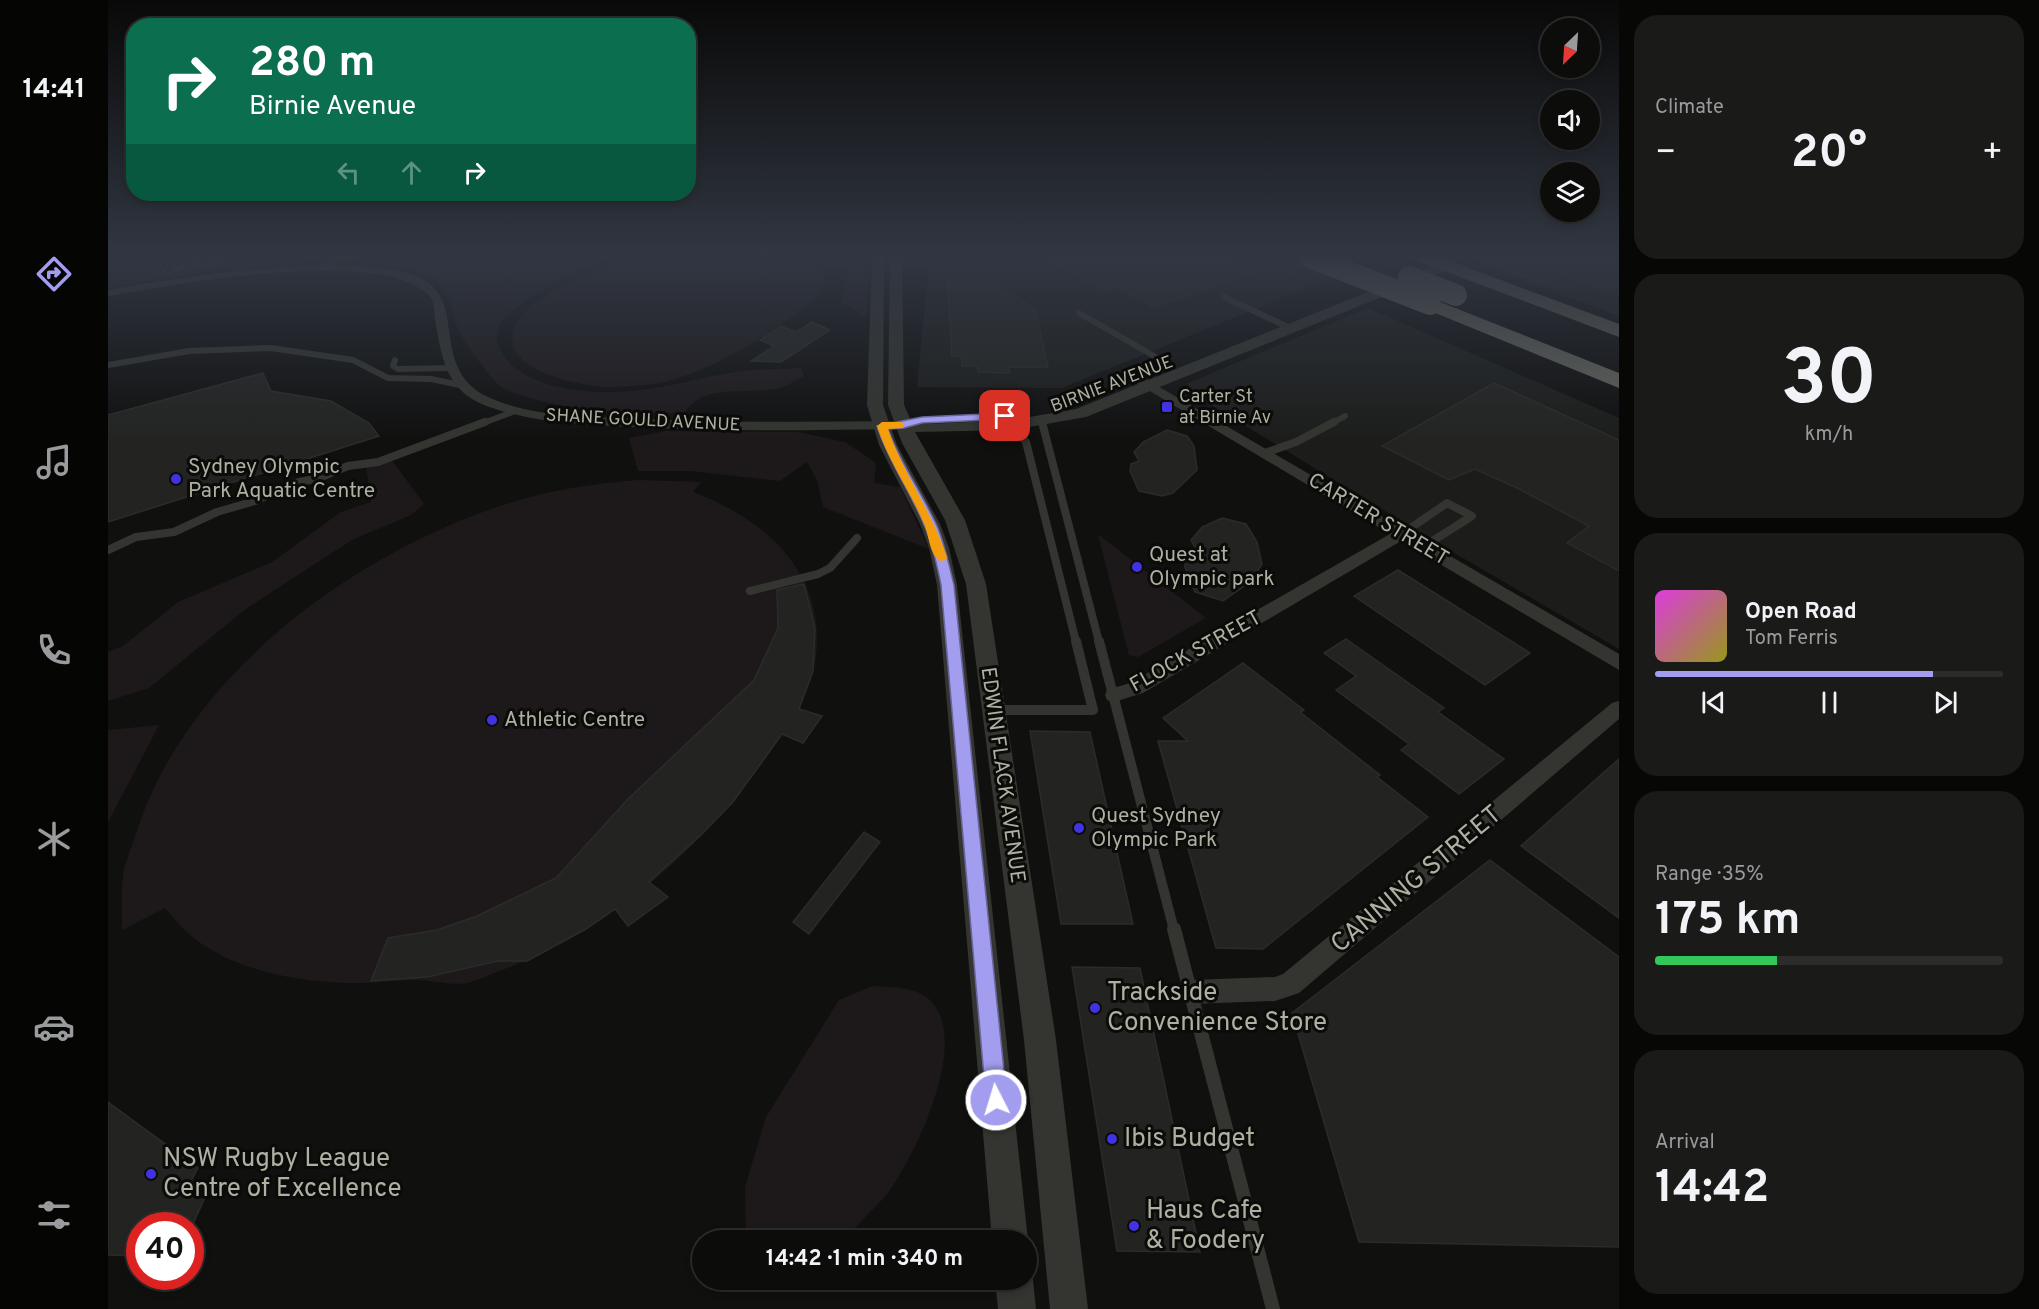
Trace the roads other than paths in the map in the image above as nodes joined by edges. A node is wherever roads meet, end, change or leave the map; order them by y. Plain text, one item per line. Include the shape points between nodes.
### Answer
1 (440, 318) edge
2 (876, 318) edge
3 (895, 318) edge
4 (1088, 318) edge
5 (1268, 318) edge
6 (1286, 318) edge
7 (1313, 318) edge
8 (1465, 318) edge
9 (1513, 318) edge
10 (1585, 318) edge
11 (1603, 318) edge
12 (1276, 322) junction
13 (1619, 324) edge
14 (1292, 328) junction
15 (1619, 332) edge
16 (395, 360) dead end
17 (1619, 361) edge
18 (1168, 364) junction
19 (108, 365) edge
20 (449, 368) junction
21 (426, 376) junction
22 (1619, 381) edge
23 (1143, 382) junction
24 (460, 385) junction
25 (515, 411) junction
26 (1345, 416) dead end
27 (1027, 421) junction
28 (893, 425) junction
29 (1265, 453) junction
30 (1402, 534) junction
31 (857, 538) dead end
32 (1423, 547) junction
33 (108, 550) edge
34 (750, 591) dead end
35 (1619, 663) edge
36 (1114, 695) junction
37 (1619, 708) edge
38 (992, 710) junction
39 (1190, 992) junction
40 (1009, 1230) edge
41 (1015, 1290) edge
42 (1017, 1309) edge
43 (1069, 1309) edge
44 (1273, 1309) edge

1 - 20 street, SHANE GOULD AVENUE
2 - 28 street, EDWIN FLACK AVENUE via 875,405
3 - 28 street, EDWIN FLACK AVENUE
4 - 18 lane
5 - 12 lane
6 - 12 street, BIRNIE AVENUE
7 - 14 street, BIRNIE AVENUE
8 - 22 highway, bridge
9 - 17 highway, bridge
10 - 15 highway
11 - 13 highway
12 - 14 lane
12 - 18 street, BIRNIE AVENUE
14 - 23 street, BIRNIE AVENUE
16 - 20 lane via 393,366 398,369
18 - 23 street, BIRNIE AVENUE
19 - 21 lane via 151,356 254,348 355,361 390,378
20 - 21 lane
20 - 24 street, SHANE GOULD AVENUE
21 - 24 lane
23 - 27 street, BIRNIE AVENUE
23 - 29 street, CARTER STREET
24 - 25 street, SHANE GOULD AVENUE
25 - 28 street, SHANE GOULD AVENUE via 560,418 689,426
25 - 33 lane via 378,462 348,466 295,483 255,501 216,512 180,530 136,537
26 - 29 lane via 1296,442
27 - 28 street, BIRNIE AVENUE via 922,420
27 - 36 lane
27 - 38 lane via 1026,442 1093,710
28 - 38 street, EDWIN FLACK AVENUE via 955,520 963,542 976,584
28 - 40 street, EDWIN FLACK AVENUE via 888,445 930,524 947,585
29 - 30 street, CARTER STREET
30 - 32 street, CARTER STREET
30 - 32 lane via 1447,502 1472,516
30 - 36 street, FLOCK STREET via 1146,682
31 - 34 lane via 830,568 818,574
32 - 35 street, CARTER STREET
36 - 39 lane
37 - 39 street, CANNING STREET via 1298,979 1275,989
38 - 43 street, EDWIN FLACK AVENUE via 1040,1040
39 - 44 lane
41 - 42 street

